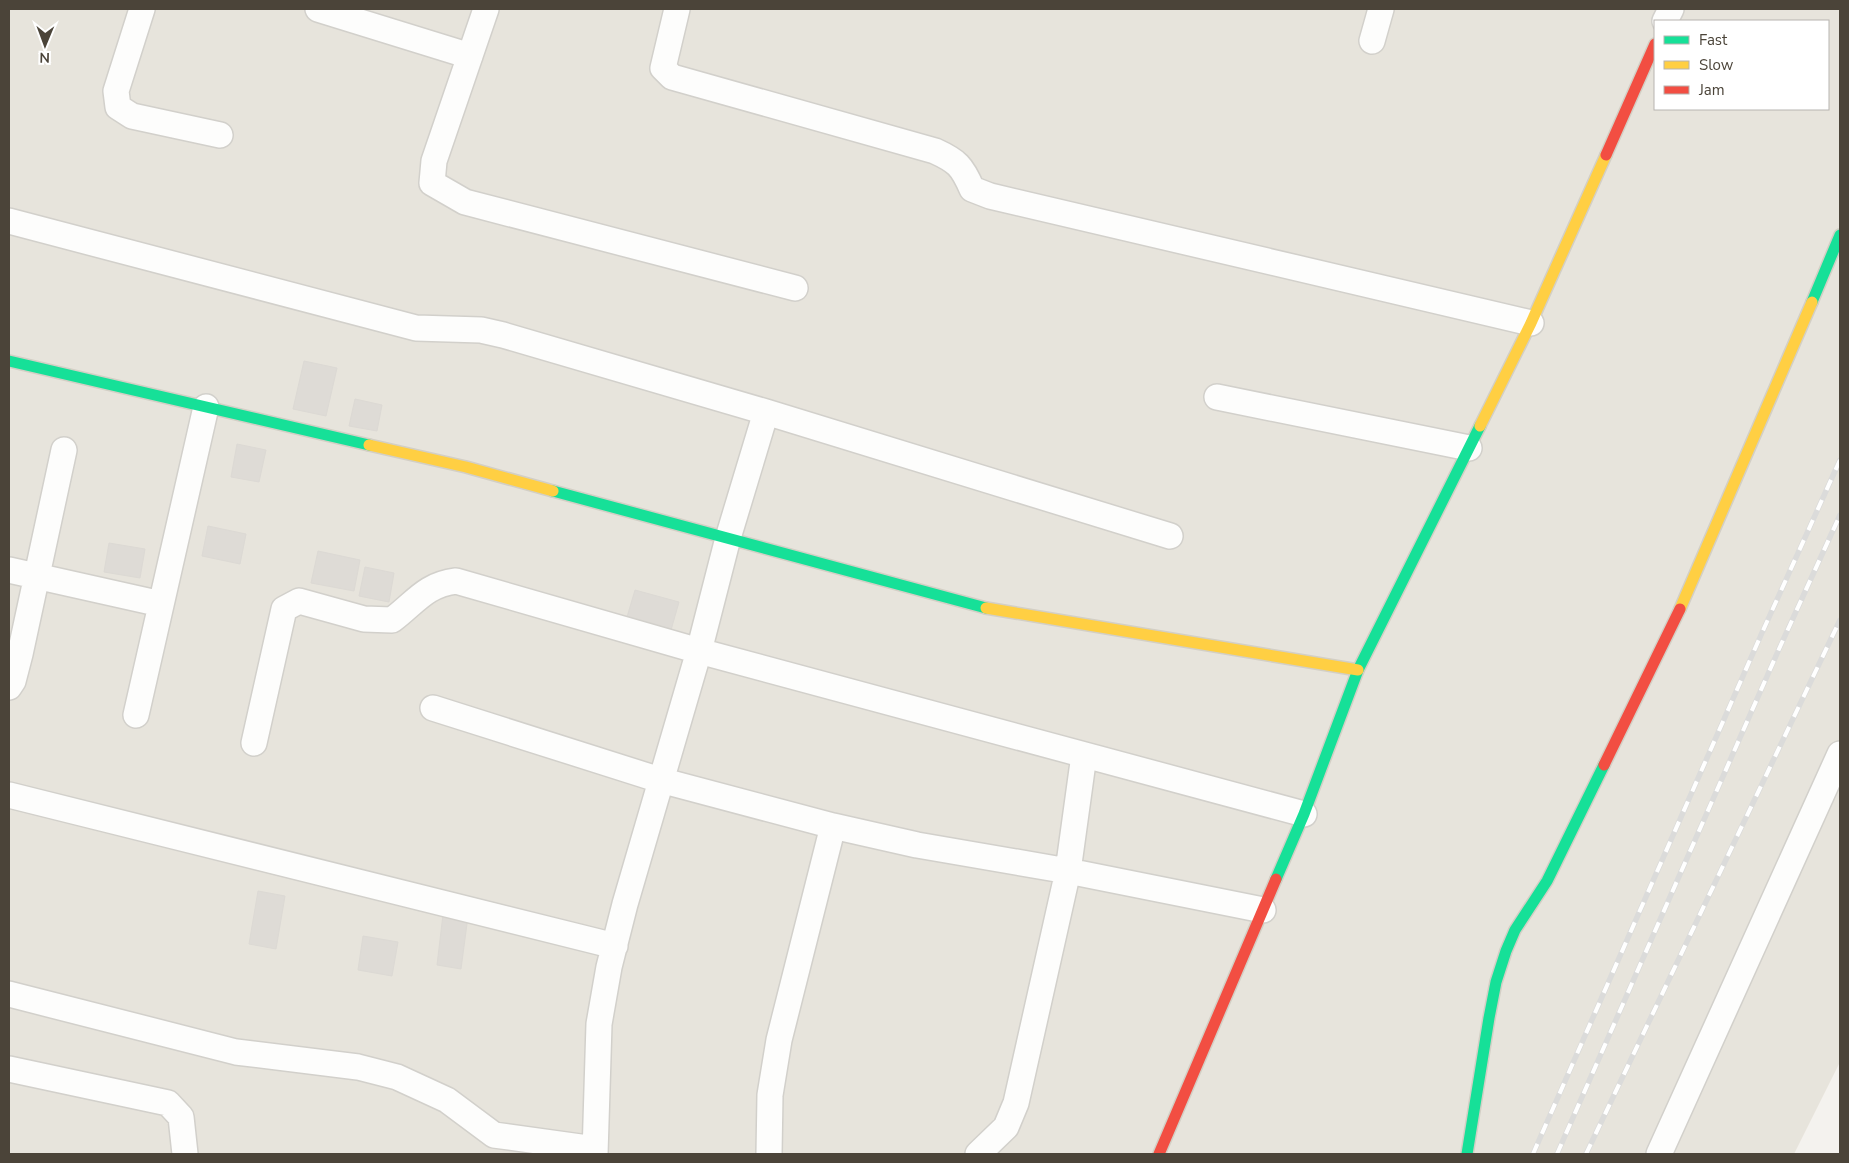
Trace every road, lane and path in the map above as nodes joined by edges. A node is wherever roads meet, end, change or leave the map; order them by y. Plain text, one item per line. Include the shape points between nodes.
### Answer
1 (142, 9) edge
2 (318, 9) edge
3 (486, 9) edge
4 (677, 9) edge
5 (1381, 9) edge
6 (1372, 42) dead end
7 (1654, 46) edge
8 (470, 56) junction
9 (220, 135) dead end
10 (9, 221) edge
11 (1840, 235) edge
12 (794, 288) dead end
13 (1531, 323) junction
14 (9, 361) edge
15 (1217, 397) dead end
16 (206, 407) junction
17 (766, 412) junction
18 (1469, 448) junction
19 (64, 450) dead end
20 (1170, 536) dead end
21 (728, 538) junction
22 (9, 570) edge
23 (36, 576) junction
24 (161, 604) junction
25 (699, 651) junction
26 (1358, 670) junction
27 (9, 686) edge
28 (433, 708) dead end
29 (136, 715) dead end
30 (254, 743) dead end
31 (1840, 754) edge
32 (1084, 755) junction
33 (660, 780) junction
34 (9, 795) edge
35 (1304, 814) junction
36 (833, 826) junction
37 (1068, 871) junction
38 (1263, 910) junction
39 (614, 946) junction
40 (9, 994) edge
41 (9, 1069) edge
42 (595, 1152) edge
43 (185, 1154) edge
44 (768, 1154) edge
45 (978, 1154) edge
46 (1159, 1154) edge
47 (1467, 1154) edge
48 (1659, 1154) edge

1 - 9 street via 116,91 118,107 132,116
2 - 8 street
3 - 8 street
4 - 13 street via 663,68 672,77 935,151 955,160 972,189 990,196
5 - 6 street
7 - 13 street
8 - 12 street via 434,161 432,182 465,202
10 - 17 street via 416,328 481,330 503,335
11 - 47 street via 1673,626 1547,881 1515,930 1506,951 1489,1018
13 - 18 street
14 - 16 street
15 - 18 street
16 - 21 street via 466,467
16 - 24 street
17 - 20 street
17 - 21 street
18 - 26 street
19 - 23 street
21 - 25 street
21 - 26 street via 972,606
22 - 23 street
23 - 24 street
23 - 27 street via 20,654
24 - 29 street
25 - 30 street via 456,581 426,589 392,620 364,619 300,601 284,609
25 - 32 street
25 - 33 street
26 - 35 street
28 - 33 street
31 - 48 street
32 - 35 street
32 - 37 street
33 - 36 street
33 - 39 street
34 - 39 street
35 - 38 street
36 - 37 street via 917,845
36 - 44 street via 778,1040 770,1095
37 - 38 street
37 - 45 street via 1016,1103 1006,1127
38 - 46 street
39 - 42 street via 599,1024
40 - 42 street via 236,1052 358,1067 397,1077 447,1100 494,1135
41 - 43 street via 168,1103 181,1117

